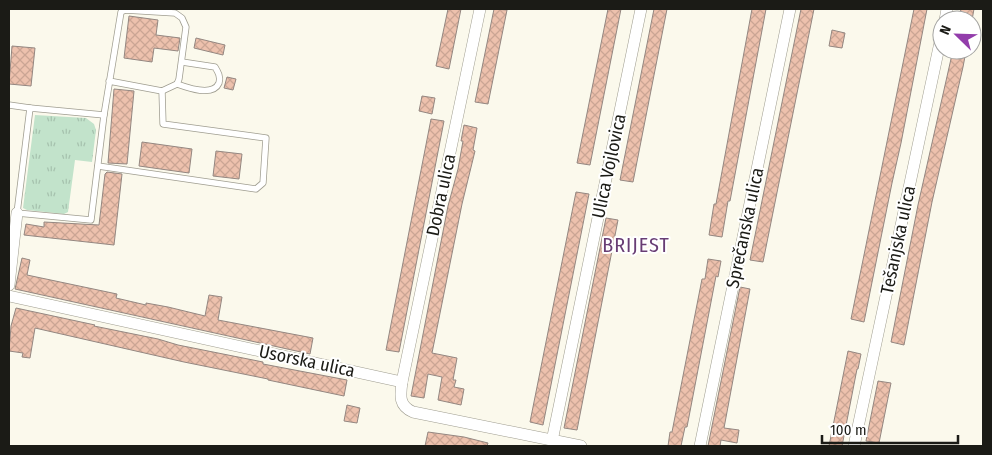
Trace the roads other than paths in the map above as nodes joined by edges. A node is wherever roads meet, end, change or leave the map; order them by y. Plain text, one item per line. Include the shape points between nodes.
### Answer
1 (480, 9) edge
2 (641, 9) edge
3 (790, 9) edge
4 (936, 60) edge
5 (182, 62) junction
6 (109, 82) junction
7 (177, 84) junction
8 (162, 90) junction
9 (9, 105) edge
10 (30, 108) junction
11 (104, 114) junction
12 (98, 166) junction
13 (17, 212) junction
14 (9, 285) edge
15 (9, 296) edge
16 (402, 382) junction
17 (552, 440) junction
18 (581, 446) edge
19 (700, 446) edge
20 (854, 446) edge

1 - 16 street, Dobra ulica
2 - 17 street, Ulica Vojlovica
3 - 19 street, Sprečanska ulica
4 - 20 street, Tešanjska ulica
5 - 6 lane via 186,27 182,18 175,13 125,10 121,12
5 - 7 lane
5 - 7 lane via 214,68 220,79 209,91
6 - 8 lane
6 - 11 lane
7 - 8 lane
8 - 12 lane via 163,124 266,138 263,183 256,190
9 - 10 lane
10 - 11 lane
10 - 13 lane
11 - 12 lane
12 - 13 lane via 91,220
13 - 14 street
15 - 16 street, Usorska ulica
16 - 17 street via 401,401 413,412
17 - 18 street

